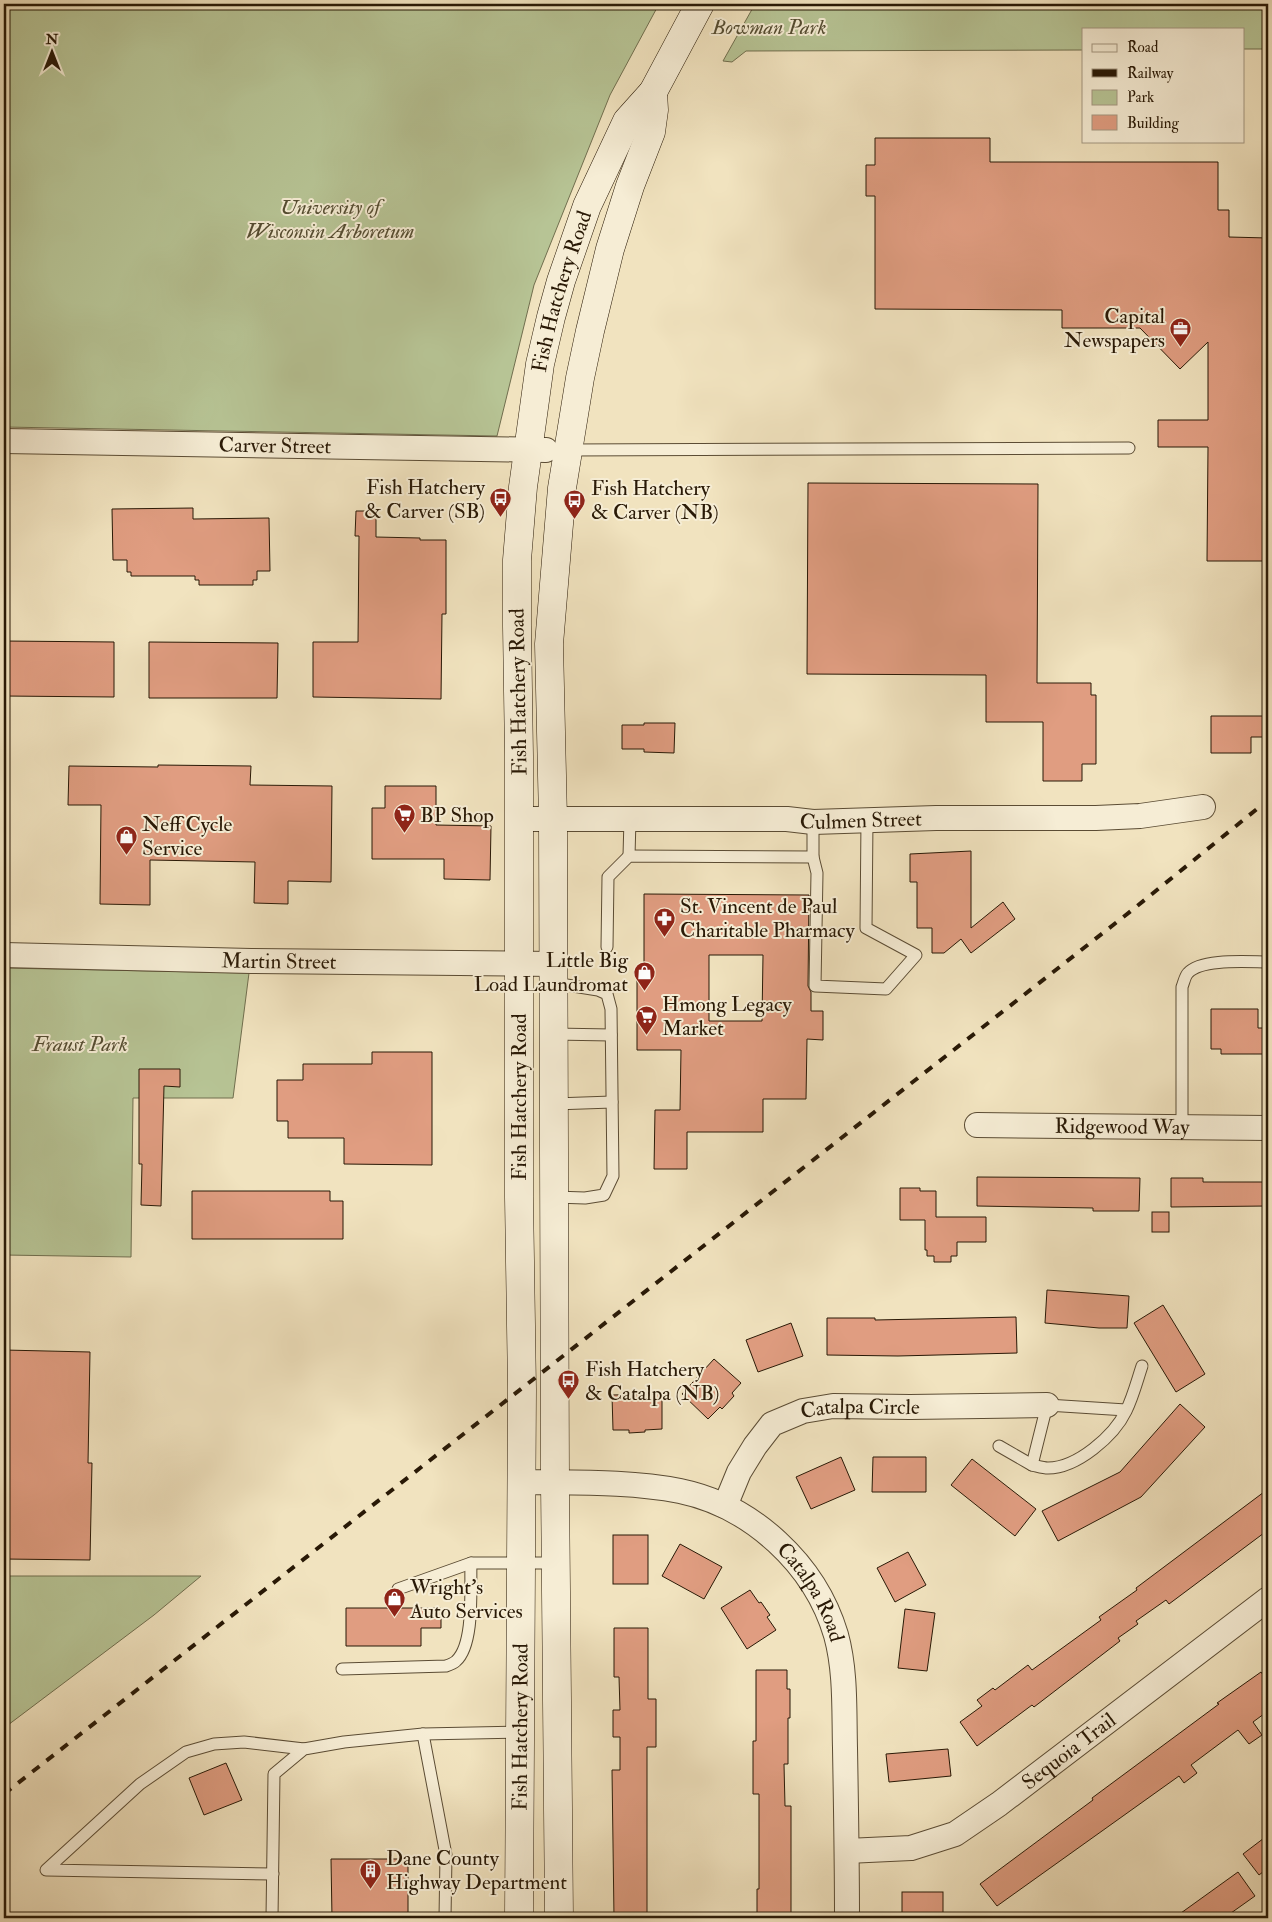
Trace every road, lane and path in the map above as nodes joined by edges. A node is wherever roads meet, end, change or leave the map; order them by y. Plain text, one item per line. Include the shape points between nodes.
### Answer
1 (700, 4) edge
2 (653, 92) junction
3 (4, 441) edge
4 (1129, 448) dead end
5 (547, 449) junction
6 (1203, 807) dead end
7 (519, 819) junction
8 (553, 819) junction
9 (630, 819) junction
10 (867, 820) junction
11 (813, 822) junction
12 (629, 856) junction
13 (813, 857) junction
14 (607, 947) dead end
15 (4, 955) edge
16 (1268, 962) edge
17 (518, 964) junction
18 (554, 974) junction
19 (554, 1034) junction
20 (611, 1035) junction
21 (612, 1102) junction
22 (554, 1104) junction
23 (977, 1125) dead end
24 (1182, 1127) junction
25 (1268, 1128) edge
26 (554, 1197) junction
27 (1142, 1366) dead end
28 (1047, 1405) junction
29 (1126, 1410) junction
30 (999, 1446) dead end
31 (1032, 1465) junction
32 (521, 1482) junction
33 (555, 1482) junction
34 (725, 1506) junction
35 (521, 1562) junction
36 (471, 1563) junction
37 (556, 1563) junction
38 (398, 1589) dead end
39 (1268, 1599) edge
40 (342, 1669) dead end
41 (520, 1732) junction
42 (422, 1734) junction
43 (304, 1749) junction
44 (847, 1852) junction
45 (273, 1874) junction
46 (272, 1918) edge
47 (445, 1918) edge
48 (519, 1918) edge
49 (559, 1918) edge
50 (847, 1918) edge

1 - 2 main road, Fish Hatchery Road
2 - 5 main road, Fish Hatchery Road via 651,132 610,249 590,331
2 - 5 main road, Fish Hatchery Road via 627,121 596,184 561,281 540,364
3 - 5 street, Carver Street
4 - 5 lane
5 - 7 main road, Fish Hatchery Road via 518,560
5 - 8 main road, Fish Hatchery Road via 562,488 549,644
6 - 10 street, Culmen Street via 1140,816 1096,818
7 - 8 street, Culmen Street
7 - 17 main road, Fish Hatchery Road
8 - 9 street, Culmen Street
8 - 18 main road, Fish Hatchery Road
9 - 11 street, Culmen Street via 787,819
9 - 12 lane
10 - 11 street, Culmen Street
10 - 13 lane via 866,928 916,955 886,988 815,986 817,873
11 - 13 lane
12 - 13 lane
12 - 14 lane via 608,877
15 - 17 street, Martin Street
16 - 24 lane via 1218,963 1197,966 1188,973 1182,987
17 - 18 street, Martin Street
17 - 32 main road, Fish Hatchery Road
18 - 19 main road, Fish Hatchery Road
18 - 20 lane via 607,994 611,1009
19 - 20 lane
19 - 22 main road, Fish Hatchery Road
20 - 21 lane
21 - 22 lane
21 - 26 lane via 613,1176 604,1195
22 - 26 main road, Fish Hatchery Road
23 - 24 street, Ridgewood Way
24 - 25 street, Ridgewood Way
26 - 33 main road, Fish Hatchery Road
27 - 29 lane
28 - 29 lane
28 - 31 lane
28 - 34 street, Catalpa Circle via 833,1406 803,1411 772,1424 738,1472
29 - 31 lane via 1108,1436 1087,1453 1063,1465 1048,1468
30 - 31 lane
32 - 33 street, Catalpa Road
32 - 35 main road, Fish Hatchery Road
33 - 34 street, Catalpa Road via 656,1488
33 - 37 main road, Fish Hatchery Road
34 - 44 street, Catalpa Road via 753,1522 789,1552 818,1592 836,1635 844,1684
35 - 36 lane
35 - 37 lane
35 - 41 main road, Fish Hatchery Road
36 - 38 lane
36 - 40 lane via 469,1626 464,1648 456,1661 446,1666
37 - 49 main road, Fish Hatchery Road
39 - 44 street, Sequoia Trail via 955,1834 912,1848
41 - 42 lane
41 - 48 main road, Fish Hatchery Road
42 - 43 lane
42 - 47 lane via 446,1855
43 - 45 lane via 274,1774
43 - 45 lane via 244,1742 214,1744 186,1752 140,1784 46,1870
44 - 50 street, Catalpa Road
45 - 46 lane

